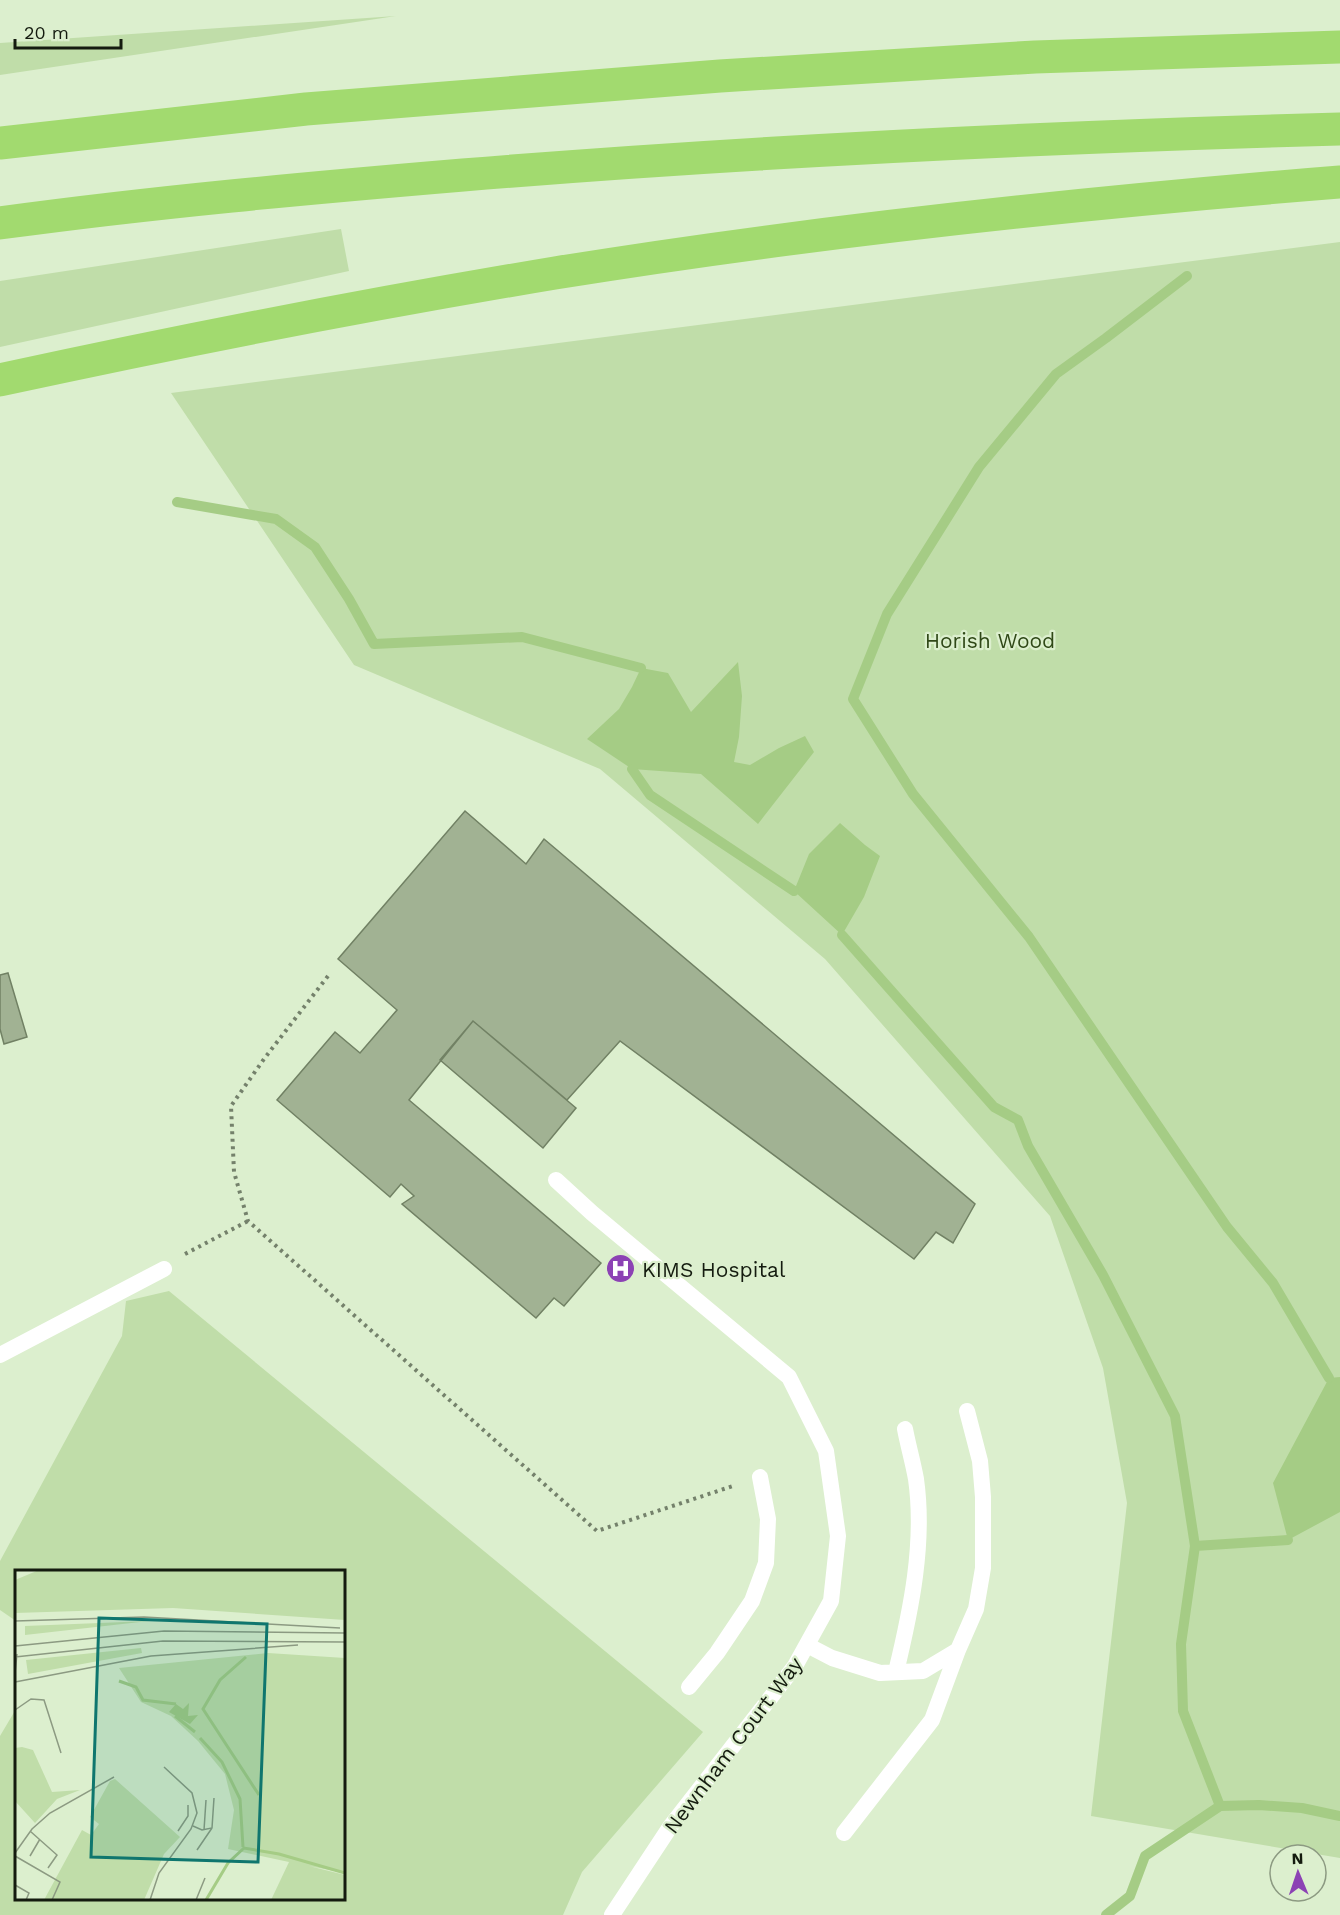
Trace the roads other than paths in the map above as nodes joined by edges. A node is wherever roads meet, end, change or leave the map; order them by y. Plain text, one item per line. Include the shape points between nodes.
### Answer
1 (1340, 47) edge
2 (1340, 129) edge
3 (0, 143) edge
4 (1340, 182) edge
5 (0, 223) edge
6 (0, 380) edge
7 (556, 1180) dead end
8 (164, 1269) road end
9 (0, 1355) edge
10 (967, 1411) dead end
11 (905, 1429) dead end
12 (760, 1477) road end
13 (807, 1645) junction
14 (958, 1650) junction
15 (896, 1672) junction
16 (689, 1687) dead end
17 (844, 1833) dead end
18 (612, 1915) edge

1 - 3 highway via 1035,57 708,77 306,108
2 - 5 highway via 1148,134 645,161 341,185
4 - 6 highway via 1182,195 727,248 422,296
7 - 13 lane, Newnham Court Way via 789,1377 825,1451 838,1536 831,1601
8 - 9 lane
10 - 14 lane via 980,1461 983,1568 976,1609
11 - 15 lane via 916,1479 917,1555 909,1618
12 - 16 lane via 768,1519 766,1563 752,1601
13 - 15 lane via 832,1658 880,1673
13 - 18 lane, Newnham Court Way via 795,1666 670,1827
14 - 15 lane via 923,1671
14 - 17 lane via 932,1720

